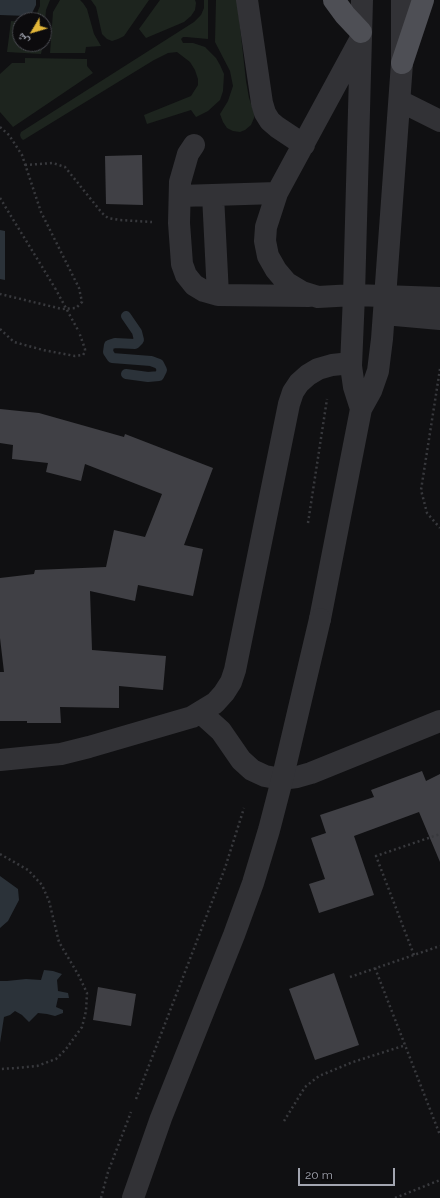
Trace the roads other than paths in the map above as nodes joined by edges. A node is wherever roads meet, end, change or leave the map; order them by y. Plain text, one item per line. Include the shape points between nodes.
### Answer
1 (246, 0) edge
2 (334, 0) edge
3 (362, 0) edge
4 (402, 0) edge
5 (423, 0) edge
6 (361, 36) junction
7 (402, 63) junction
8 (400, 101) junction
9 (440, 121) edge
10 (194, 145) dead end
11 (304, 145) junction
12 (277, 193) junction
13 (213, 195) junction
14 (180, 196) junction
15 (218, 295) junction
16 (354, 295) junction
17 (318, 297) junction
18 (440, 298) edge
19 (385, 305) junction
20 (440, 319) edge
21 (342, 364) junction
22 (360, 409) junction
23 (201, 713) junction
24 (440, 721) edge
25 (0, 760) edge
26 (133, 1198) edge

1 - 11 lane via 265,113 277,127
2 - 6 main road
3 - 6 lane
4 - 7 lane
5 - 7 main road
6 - 11 lane
6 - 16 lane
7 - 8 lane
8 - 9 lane
8 - 19 lane
10 - 14 lane via 183,167
11 - 12 lane
12 - 13 lane
12 - 17 lane via 266,227 268,256 288,283 302,292
13 - 14 lane
13 - 15 lane
14 - 15 lane via 182,264 186,275 194,285
15 - 17 lane
16 - 17 lane
16 - 19 lane
16 - 21 lane
18 - 19 lane
19 - 20 lane
19 - 22 lane via 378,371 371,391
21 - 22 lane via 354,387
21 - 23 lane via 318,369 299,383 293,392 235,670 224,693
22 - 26 lane, bridge via 320,619 269,830 234,935 161,1118
23 - 24 lane via 221,731 241,760 252,770 281,779 311,773
23 - 25 lane via 68,752 35,758

